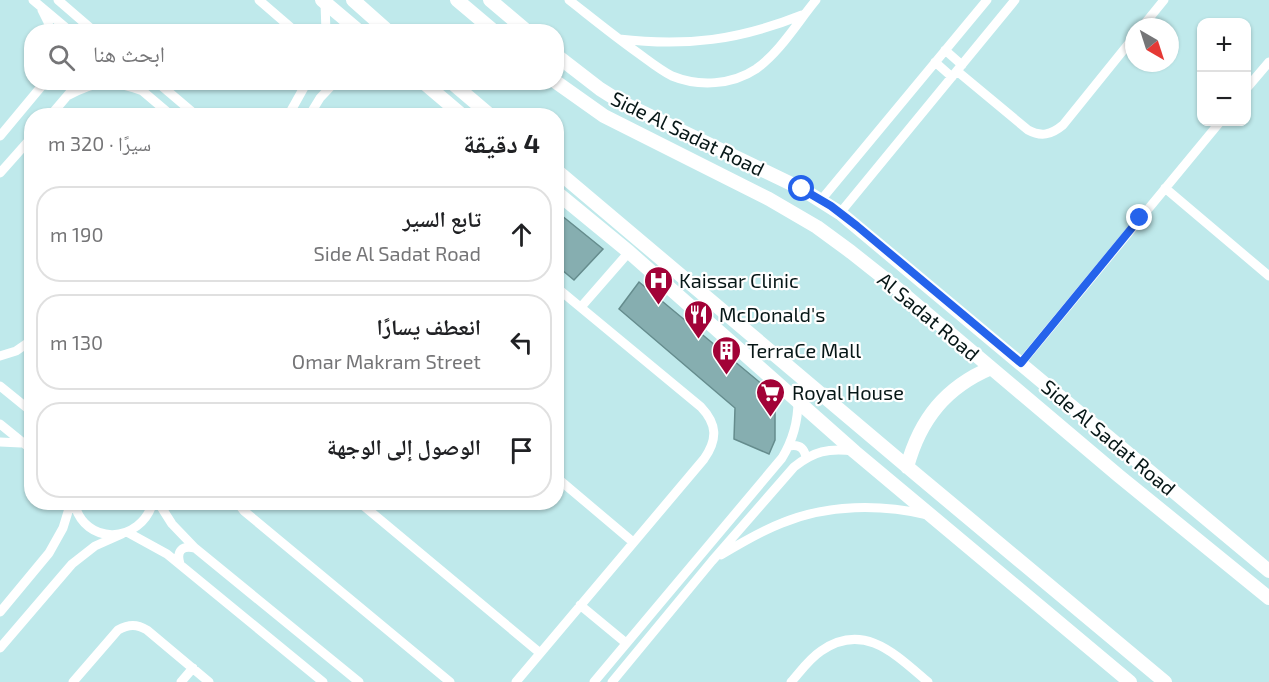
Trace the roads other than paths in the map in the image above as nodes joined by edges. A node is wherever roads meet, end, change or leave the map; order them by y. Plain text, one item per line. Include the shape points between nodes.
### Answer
1 (58, 0) edge
2 (259, 0) edge
3 (353, 0) edge
4 (457, 0) edge
5 (490, 0) edge
6 (569, 0) edge
7 (816, 0) edge
8 (987, 0) edge
9 (1015, 0) edge
10 (1164, 0) edge
11 (324, 1) edge
12 (36, 2) edge
13 (804, 14) junction
14 (1149, 18) edge
15 (48, 24) edge
16 (62, 24) edge
17 (84, 24) edge
18 (287, 24) edge
19 (325, 24) edge
20 (351, 24) edge
21 (380, 24) edge
22 (486, 24) edge
23 (518, 24) edge
24 (618, 39) junction
25 (1125, 48) edge
26 (945, 50) junction
27 (564, 61) edge
28 (935, 62) junction
29 (1269, 62) edge
30 (957, 71) junction
31 (1251, 84) edge
32 (564, 88) edge
33 (38, 90) edge
34 (72, 90) edge
35 (79, 90) edge
36 (166, 90) edge
37 (303, 90) edge
38 (328, 90) edge
39 (432, 90) edge
40 (460, 90) edge
41 (143, 91) edge
42 (67, 96) junction
43 (57, 108) edge
44 (162, 108) edge
45 (188, 108) edge
46 (292, 108) edge
47 (314, 108) edge
48 (454, 108) edge
49 (482, 108) edge
50 (1217, 126) edge
51 (0, 136) edge
52 (24, 146) edge
53 (729, 153) junction
54 (703, 167) junction
55 (0, 173) edge
56 (564, 178) edge
57 (1165, 188) junction
58 (564, 199) edge
59 (822, 200) junction
60 (840, 213) junction
61 (629, 252) junction
62 (907, 268) junction
63 (1269, 276) edge
64 (899, 290) junction
65 (564, 293) edge
66 (581, 307) junction
67 (724, 312) junction
68 (24, 346) edge
69 (739, 349) junction
70 (0, 356) edge
71 (1021, 363) junction
72 (991, 368) junction
73 (0, 386) edge
74 (798, 401) junction
75 (24, 406) edge
76 (0, 424) edge
77 (0, 442) edge
78 (23, 443) joint
79 (789, 446) junction
80 (855, 452) junction
81 (806, 458) junction
82 (907, 466) junction
83 (564, 484) edge
84 (70, 510) edge
85 (76, 510) edge
86 (150, 510) edge
87 (163, 510) edge
88 (245, 510) edge
89 (369, 510) edge
90 (932, 516) junction
91 (125, 533) junction
92 (633, 543) junction
93 (195, 548) junction
94 (712, 561) junction
95 (180, 564) junction
96 (1269, 570) edge
97 (1267, 594) edge
98 (580, 605) junction
99 (0, 612) edge
100 (649, 616) junction
101 (660, 625) junction
102 (1097, 625) junction
103 (1083, 642) junction
104 (626, 643) junction
105 (0, 648) edge
106 (540, 653) junction
107 (193, 668) junction
108 (1113, 668) junction
109 (615, 680) edge
110 (73, 682) edge
111 (181, 682) edge
112 (210, 682) edge
113 (323, 682) edge
114 (359, 682) edge
115 (450, 682) edge
116 (516, 682) edge
117 (594, 682) edge
118 (791, 682) edge
119 (928, 682) edge
120 (1119, 682) edge
121 (1130, 682) edge
122 (1165, 682) edge

1 - 17 street
2 - 18 street
3 - 21 main road
4 - 22 main road
5 - 23 main road
6 - 24 street
7 - 13 street
8 - 26 street
9 - 30 street
10 - 14 street
11 - 19 street
11 - 20 main road
12 - 15 street
12 - 16 street
13 - 24 street via 753,32 700,42
13 - 24 street via 775,52 756,69 723,81 688,81 672,75
25 - 30 street via 1063,125 1046,135 1028,130
26 - 28 street
26 - 30 street
27 - 53 main road, Side Al Sadat Road via 619,101
28 - 30 street
28 - 59 street
29 - 31 street
30 - 60 street
32 - 54 main road, Al Sadat Road via 604,116
33 - 51 street
34 - 42 street
35 - 42 street
36 - 45 street
37 - 46 street
38 - 47 street
39 - 48 main road
40 - 49 main road
41 - 44 street
42 - 43 street
50 - 57 street
52 - 55 street
53 - 54 main road
53 - 59 main road, Side Al Sadat Road
54 - 64 main road, Al Sadat Road via 802,218
56 - 67 main road
57 - 63 street
57 - 71 street
58 - 61 main road
59 - 60 main road, Side Al Sadat Road
60 - 62 main road, Side Al Sadat Road
61 - 66 street
61 - 69 main road
62 - 64 main road
62 - 71 main road, Side Al Sadat Road
64 - 72 main road, Al Sadat Road
65 - 66 street
66 - 92 street via 701,406 713,426 711,449
67 - 69 main road
67 - 82 main road
68 - 70 street
69 - 74 main road
71 - 96 main road, Side Al Sadat Road
72 - 82 main road via 960,384 938,405 920,431
72 - 97 main road, Al Sadat Road
73 - 75 street
74 - 79 street via 795,432
74 - 80 main road
76 - 78 street
77 - 78 street
79 - 81 street via 801,447
79 - 100 street
80 - 81 street via 822,451
80 - 90 main road
81 - 94 street
82 - 102 main road
83 - 92 street
84 - 99 street via 49,553
85 - 91 street via 90,527 105,534
86 - 91 street via 141,524
87 - 93 street
88 - 115 street
89 - 106 street
90 - 94 street via 883,507 807,515 761,533
90 - 103 main road
91 - 95 street via 153,545
91 - 105 street via 95,546 72,564
92 - 98 street
93 - 95 street via 181,550
93 - 114 street
94 - 101 street
95 - 113 street
98 - 104 street
98 - 106 street
100 - 101 street
100 - 104 street
101 - 109 street
102 - 103 main road
102 - 122 main road
103 - 108 main road
104 - 117 street
106 - 116 street
107 - 110 street via 147,630 133,625 118,630
107 - 111 street
107 - 112 street
108 - 120 street
108 - 121 main road
118 - 119 street via 832,644 860,640 885,647

